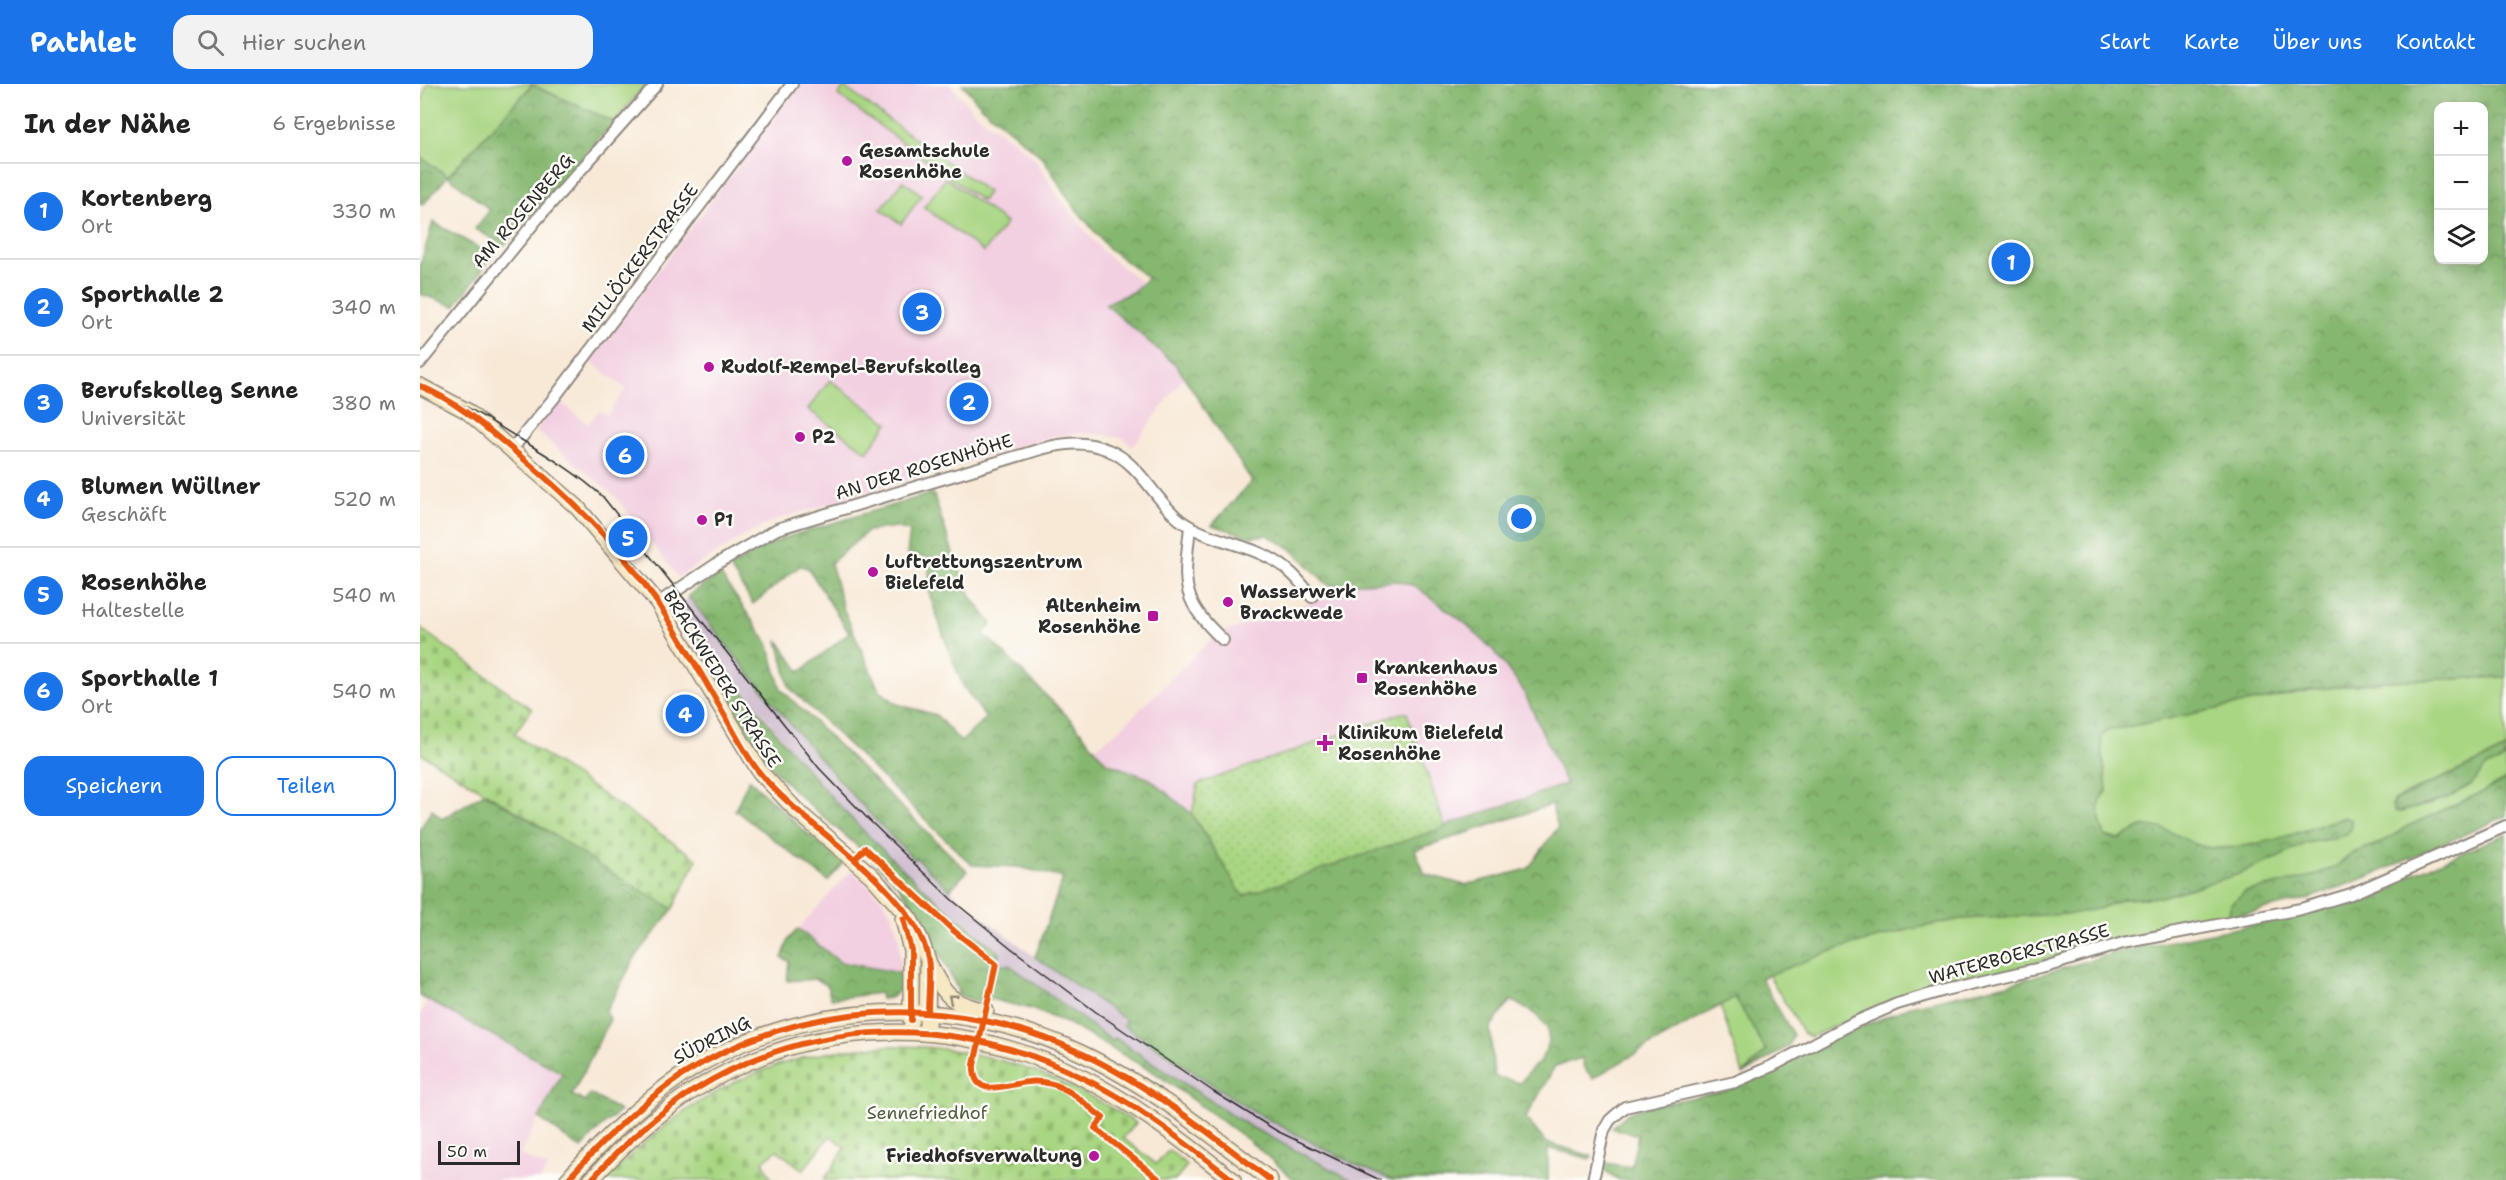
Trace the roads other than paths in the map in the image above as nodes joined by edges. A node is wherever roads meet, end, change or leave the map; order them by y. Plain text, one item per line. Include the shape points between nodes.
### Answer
1 (657, 84) edge
2 (792, 84) edge
3 (420, 363) edge
4 (420, 386) edge
5 (512, 449) junction
6 (1190, 527) junction
7 (1312, 597) dead end
8 (658, 603) junction
9 (1223, 640) dead end
10 (2506, 826) edge
11 (891, 896) junction
12 (928, 960) junction
13 (911, 1012) junction
14 (928, 1012) junction
15 (911, 1032) junction
16 (927, 1033) junction
17 (1081, 1053) junction
18 (567, 1180) edge
19 (591, 1180) edge
20 (1233, 1180) edge
21 (1269, 1180) edge
22 (1593, 1180) edge

1 - 3 street, AM ROSENBERG via 531,225
2 - 5 street, MILLÖCKERSTRASSE
4 - 5 main road, BRACKWEDER STRASSE via 467,411
5 - 8 main road, BRACKWEDER STRASSE via 578,507
6 - 7 street, AN DER ROSENHÖHE via 1272,559 1294,575
6 - 8 street, AN DER ROSENHÖHE via 1119,455 1090,444 1064,444 777,529
6 - 9 street via 1185,564 1189,596 1202,619
8 - 11 main road, BRACKWEDER STRASSE via 760,772
10 - 22 street, WATERBOERSTRASSE via 2351,894 2291,911 2123,943 1897,1004 1735,1082 1625,1107 1604,1130
11 - 12 main road, BRACKWEDER STRASSE via 921,938
11 - 13 main road, BRACKWEDER STRASSE via 909,935
12 - 14 main road, BRACKWEDER STRASSE
17 -> 12 main road via 1047,1028 951,999
13 - 14 main road
13 - 15 main road, BRACKWEDER STRASSE
13 - 18 main road, SÜDRING via 820,1020 774,1032 726,1051 681,1076 643,1105
14 - 16 main road, BRACKWEDER STRASSE
14 - 17 main road via 1010,1026
15 - 16 main road
15 - 19 main road, SÜDRING via 826,1038 736,1069 675,1103 632,1138
16 - 20 main road via 1012,1050 1084,1078 1149,1116
17 - 21 main road via 1171,1105

